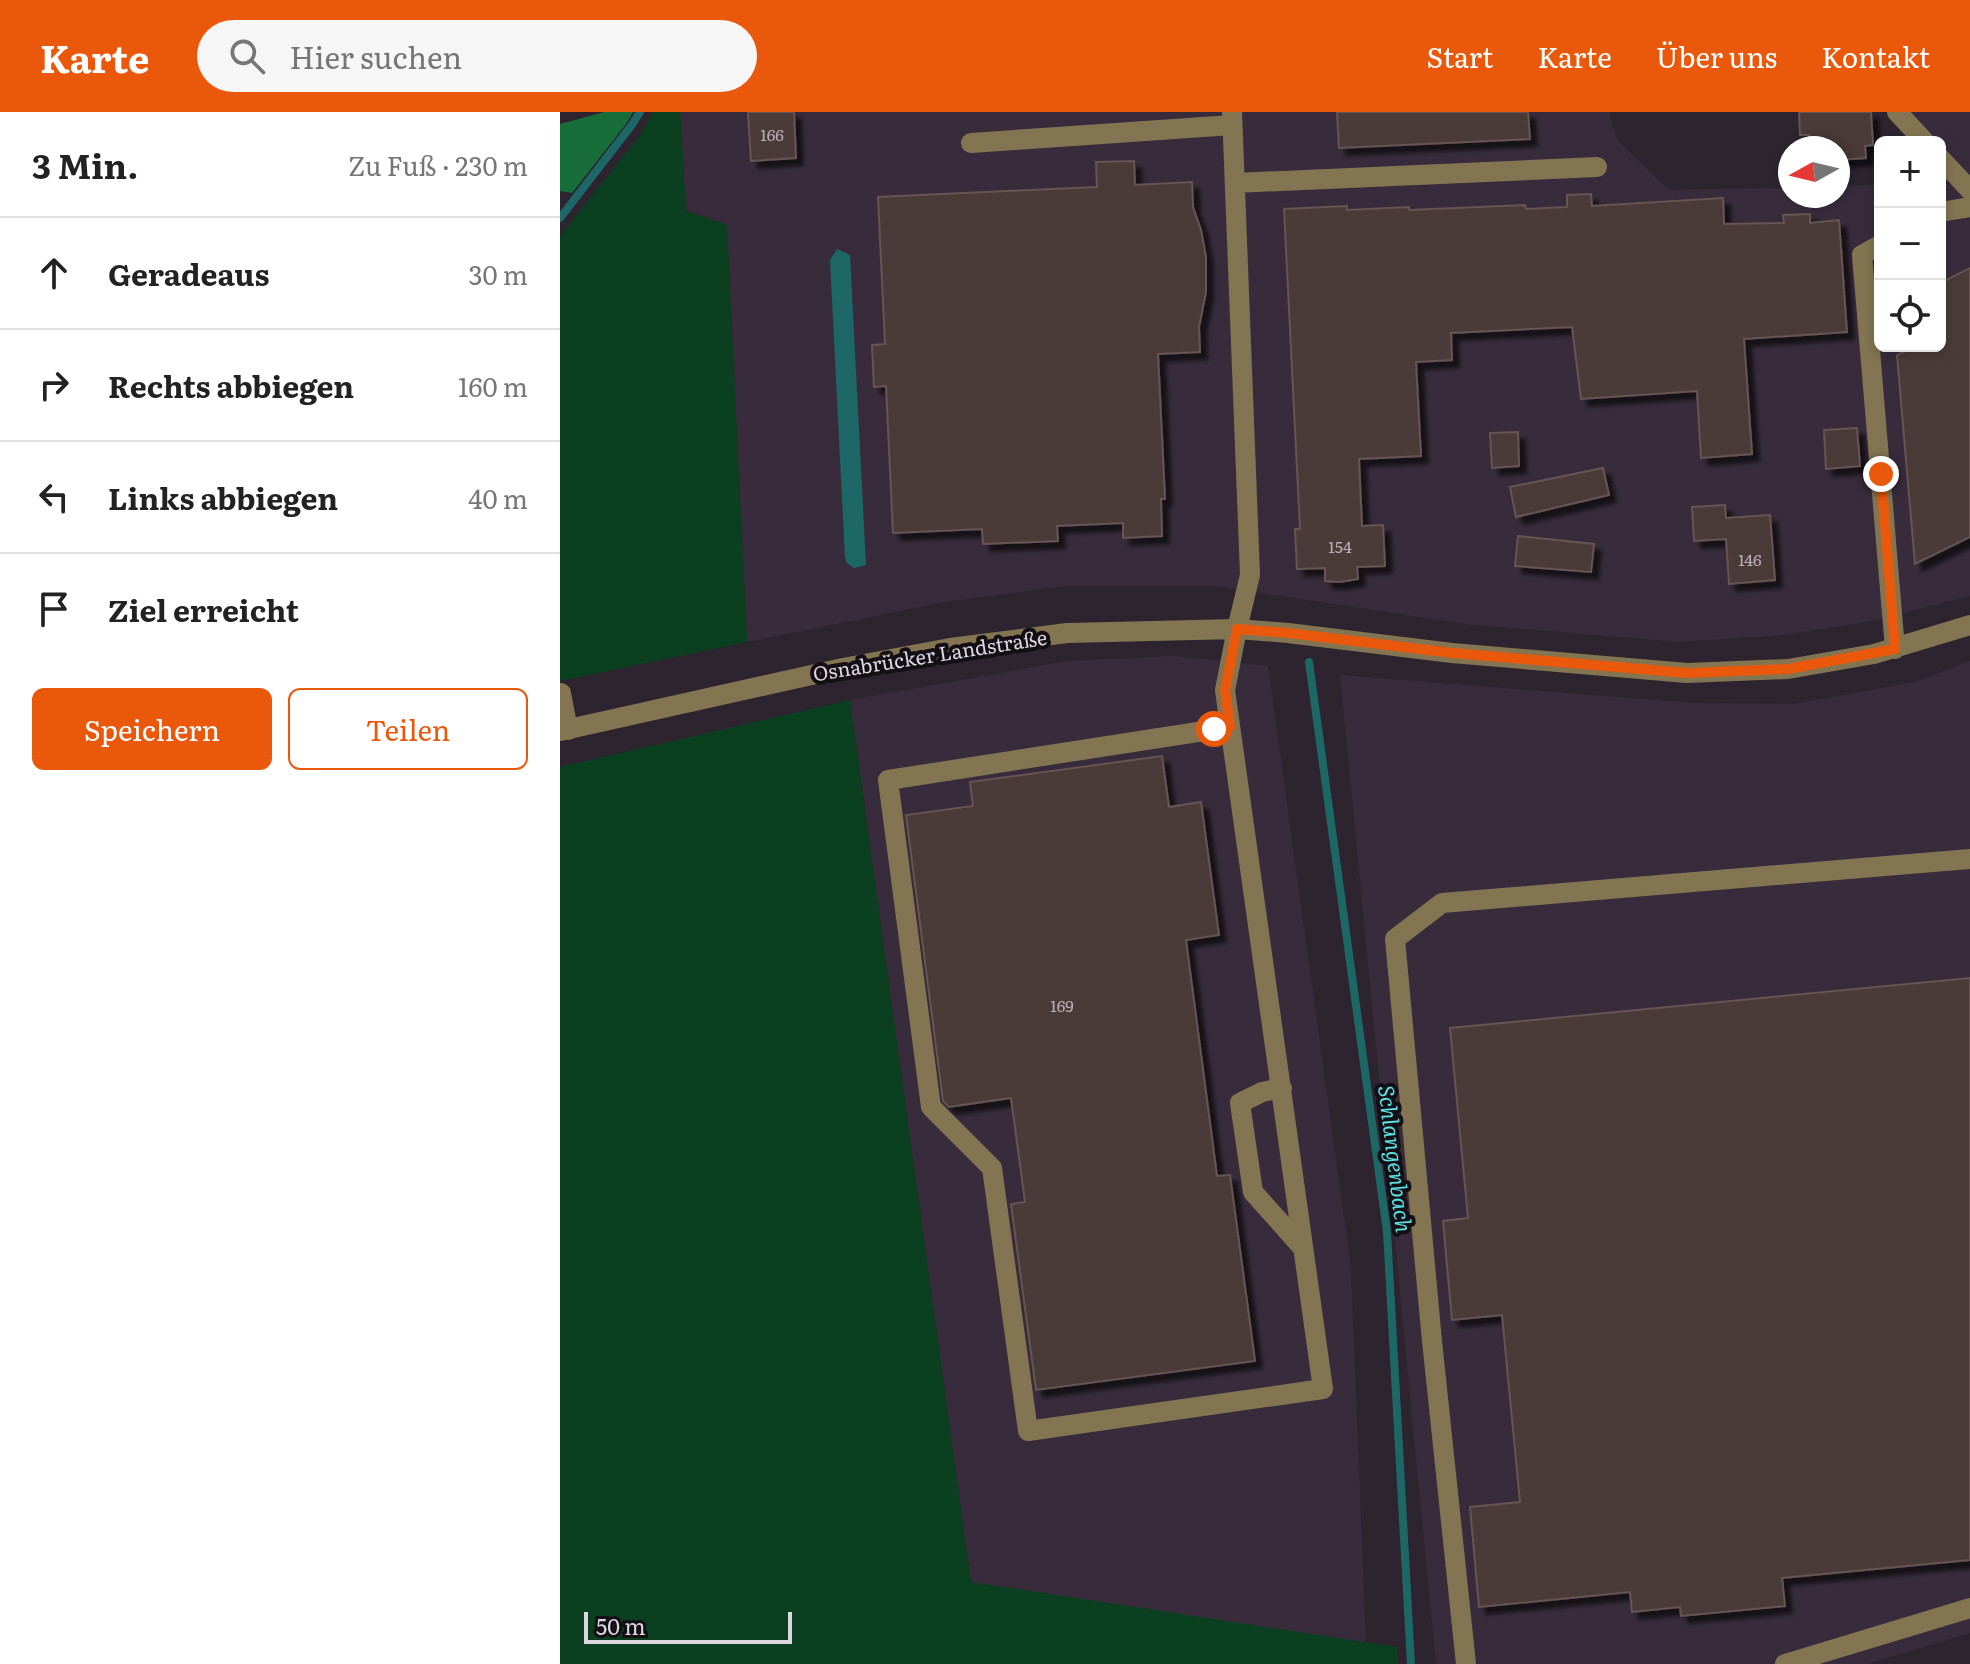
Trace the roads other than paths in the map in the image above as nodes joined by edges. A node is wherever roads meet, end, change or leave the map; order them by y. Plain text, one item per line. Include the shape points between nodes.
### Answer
1 (1897, 112) edge
2 (1232, 119) edge
3 (1919, 136) edge
4 (971, 143) dead end
5 (1946, 164) edge
6 (1597, 167) dead end
7 (1235, 183) junction
8 (1966, 186) edge
9 (1970, 207) edge
10 (1946, 211) edge
11 (1874, 248) edge
12 (1970, 625) edge
13 (1237, 629) junction
14 (1895, 649) junction
15 (561, 693) edge
16 (1230, 727) junction
17 (564, 730) edge
18 (1970, 859) edge
19 (1282, 1088) junction
20 (1303, 1247) junction
21 (1970, 1608) edge
22 (1466, 1664) edge
23 (1785, 1664) edge

1 - 3 street
2 - 4 street
2 - 7 street
5 - 8 street
6 - 7 street
7 - 13 street via 1250,575
9 - 10 street
11 - 14 street via 1862,255
12 - 14 street, Osnabrücker Landstraße
13 - 14 street, Osnabrücker Landstraße via 1687,673 1788,669
13 - 16 street via 1225,690
13 - 17 street, Osnabrücker Landstraße via 1067,633 950,648
15 - 17 street
16 - 19 street
16 - 20 street via 888,780 931,1107 992,1168 1028,1431 1323,1389
18 - 22 street via 1442,903 1395,939
19 - 20 street
19 - 20 street via 1240,1103 1253,1192
21 - 23 street

